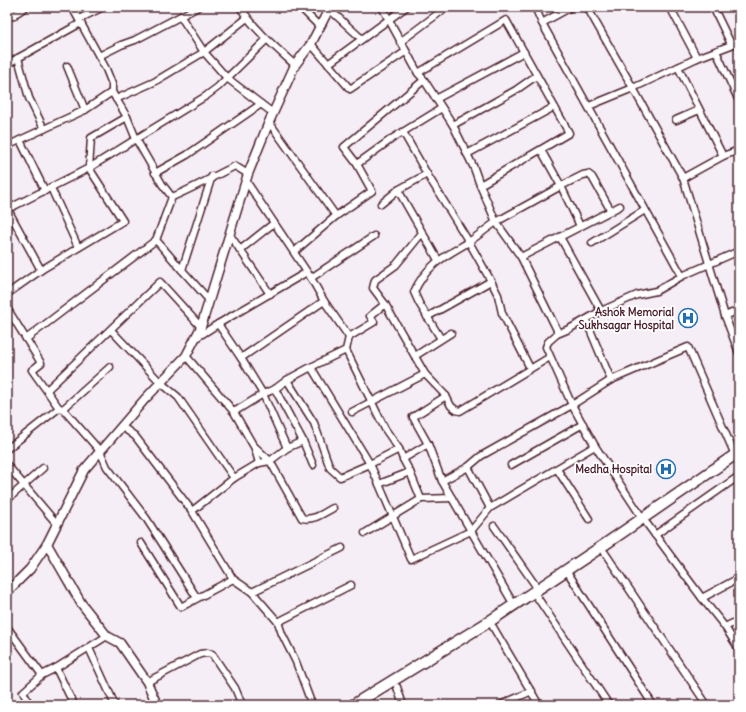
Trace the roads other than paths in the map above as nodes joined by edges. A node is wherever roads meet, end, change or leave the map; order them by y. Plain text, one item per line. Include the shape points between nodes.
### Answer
1 (9, 7) edge
2 (26, 7) edge
3 (72, 7) edge
4 (103, 7) edge
5 (198, 7) edge
6 (240, 7) edge
7 (300, 7) edge
8 (382, 7) edge
9 (406, 7) edge
10 (447, 7) edge
11 (535, 7) edge
12 (571, 7) edge
13 (587, 7) edge
14 (670, 7) edge
15 (713, 7) edge
16 (329, 8) edge
17 (14, 16) junction
18 (181, 17) junction
19 (247, 18) junction
20 (7, 19) edge
21 (388, 20) junction
22 (80, 21) junction
23 (542, 24) junction
24 (320, 27) junction
25 (362, 39) junction
26 (266, 40) junction
27 (400, 42) junction
28 (739, 42) edge
29 (311, 44) junction
30 (731, 44) junction
31 (716, 51) junction
32 (204, 52) junction
33 (406, 52) junction
34 (524, 52) junction
35 (99, 56) junction
36 (18, 58) junction
37 (697, 58) junction
38 (9, 63) dead end
39 (328, 64) junction
40 (295, 65) junction
41 (67, 66) dead end
42 (678, 67) junction
43 (418, 73) junction
44 (536, 76) junction
45 (227, 78) junction
46 (424, 80) junction
47 (633, 88) junction
48 (112, 92) junction
49 (116, 99) junction
50 (436, 99) junction
51 (739, 101) edge
52 (261, 104) junction
53 (554, 106) junction
54 (589, 106) junction
55 (442, 108) junction
56 (85, 110) junction
57 (699, 110) junction
58 (273, 113) junction
59 (127, 117) junction
60 (676, 120) dead end
61 (269, 122) junction
62 (453, 125) junction
63 (44, 129) junction
64 (403, 132) junction
65 (136, 139) junction
66 (20, 140) junction
67 (7, 146) edge
68 (541, 150) junction
69 (739, 150) edge
70 (467, 154) junction
71 (723, 156) junction
72 (358, 164) junction
73 (89, 168) junction
74 (155, 173) junction
75 (427, 174) junction
76 (212, 176) junction
77 (247, 178) junction
78 (683, 178) junction
79 (480, 185) junction
80 (561, 186) junction
81 (51, 188) junction
82 (398, 190) junction
83 (44, 191) junction
84 (172, 197) junction
85 (381, 204) dead end
86 (620, 206) dead end
87 (7, 209) edge
88 (645, 210) junction
89 (611, 211) junction
90 (336, 216) junction
91 (496, 222) junction
92 (274, 223) junction
93 (580, 226) junction
94 (422, 233) junction
95 (230, 235) junction
96 (374, 236) dead end
97 (560, 237) junction
98 (156, 240) junction
99 (469, 242) junction
100 (592, 243) dead end
101 (78, 247) junction
102 (240, 250) junction
103 (739, 251) edge
104 (294, 252) junction
105 (521, 257) junction
106 (438, 260) junction
107 (709, 265) junction
108 (41, 270) junction
109 (182, 270) junction
110 (307, 272) junction
111 (682, 276) junction
112 (311, 278) junction
113 (491, 281) junction
114 (7, 294) edge
115 (270, 294) junction
116 (209, 300) junction
117 (324, 301) junction
118 (384, 304) junction
119 (7, 308) edge
120 (739, 310) edge
121 (601, 311) junction
122 (725, 316) junction
123 (427, 317) junction
124 (586, 320) junction
125 (218, 324) junction
126 (202, 327) junction
127 (111, 330) junction
128 (450, 333) dead end
129 (557, 334) junction
130 (349, 337) junction
131 (196, 338) junction
132 (26, 339) junction
133 (442, 339) junction
134 (346, 350) junction
135 (739, 353) edge
136 (186, 356) junction
137 (414, 356) junction
138 (550, 357) junction
139 (241, 358) junction
140 (110, 367) dead end
141 (311, 367) junction
142 (530, 368) junction
143 (425, 374) junction
144 (287, 380) junction
145 (611, 380) junction
146 (160, 382) junction
147 (274, 389) junction
148 (47, 390) junction
149 (264, 394) junction
150 (446, 396) junction
151 (372, 403) junction
152 (572, 405) junction
153 (61, 408) junction
154 (234, 412) junction
155 (352, 412) dead end
156 (583, 424) junction
157 (121, 426) junction
158 (304, 441) junction
159 (428, 444) junction
160 (253, 445) junction
161 (595, 446) junction
162 (287, 448) junction
163 (7, 449) edge
164 (399, 449) junction
165 (100, 451) junction
166 (738, 455) edge
167 (403, 459) junction
168 (270, 461) junction
169 (259, 464) junction
170 (370, 464) junction
171 (7, 465) edge
172 (511, 465) dead end
173 (313, 466) dead end
174 (468, 467) junction
175 (43, 468) dead end
176 (557, 469) junction
177 (410, 472) junction
178 (739, 476) edge
179 (234, 478) junction
180 (442, 481) junction
181 (23, 484) junction
182 (379, 484) junction
183 (452, 498) junction
184 (7, 500) edge
185 (421, 500) junction
186 (333, 508) dead end
187 (490, 508) junction
188 (192, 511) junction
189 (393, 516) junction
190 (589, 519) dead end
191 (645, 521) junction
192 (57, 524) junction
193 (494, 526) dead end
194 (471, 531) junction
195 (365, 533) dead end
196 (655, 535) junction
197 (141, 543) dead end
198 (47, 544) junction
199 (342, 548) dead end
200 (605, 553) junction
201 (564, 577) junction
202 (739, 578) edge
203 (233, 579) junction
204 (351, 585) dead end
205 (7, 592) edge
206 (252, 592) junction
207 (538, 593) junction
208 (198, 598) junction
209 (702, 598) junction
210 (514, 605) junction
211 (739, 620) edge
212 (278, 622) junction
213 (493, 627) junction
214 (725, 627) junction
215 (7, 628) edge
216 (107, 636) junction
217 (89, 648) junction
218 (739, 649) edge
219 (56, 668) junction
220 (42, 675) junction
221 (147, 682) junction
222 (396, 686) junction
223 (532, 691) junction
224 (30, 705) edge
225 (74, 705) edge
226 (114, 705) edge
227 (157, 705) edge
228 (242, 705) edge
229 (312, 705) edge
230 (353, 705) edge
231 (366, 705) edge
232 (403, 705) edge
233 (500, 705) edge
234 (539, 705) edge
235 (609, 705) edge
236 (653, 705) edge
237 (707, 705) edge

1 - 17 street
2 - 17 street
3 - 22 street
4 - 22 street
5 - 18 street
6 - 19 street
7 - 24 street
8 - 21 street
9 - 21 street
10 - 27 street
11 - 23 street
12 - 23 street
13 - 47 street
14 - 37 street
15 - 30 street
16 - 24 street
16 - 25 street
17 - 20 street
18 - 32 street
18 - 35 street
19 - 26 street
19 - 32 street
21 - 25 street
21 - 27 street
22 - 35 street
22 - 36 street
23 - 54 street
24 - 29 street
25 - 39 street
26 - 40 street
26 - 45 street
27 - 33 street
28 - 30 street
29 - 39 street
29 - 40 street
30 - 31 street
31 - 37 street
31 - 51 street
32 - 45 street
32 - 49 street via 154,82
33 - 39 street via 350,89
33 - 43 street
34 - 43 street via 506,20
34 - 44 street
34 - 50 street
35 - 48 street via 112,84
36 - 38 street
36 - 63 street via 29,98
37 - 42 street
40 - 58 street
41 - 56 street
42 - 47 street
42 - 57 street
43 - 46 street
44 - 53 street
44 - 62 street
45 - 52 street
45 - 65 street via 206,96
46 - 50 street
46 - 72 street via 344,147
47 - 54 street
47 - 78 street
48 - 49 street
48 - 56 street
49 - 59 street
50 - 55 street
52 - 58 street
52 - 74 street via 187,155
53 - 68 street via 569,133
53 - 70 street
54 - 88 street
55 - 62 street
55 - 64 street
56 - 63 street
57 - 60 street
57 - 71 street
58 - 61 street
59 - 65 street
59 - 73 street via 91,138
61 - 77 street
61 - 90 street
62 - 70 street
63 - 66 street
64 - 72 street
64 - 75 street
65 - 73 street
65 - 74 street
66 - 67 street
66 - 83 street
68 - 79 street
68 - 80 street
69 - 71 street
70 - 79 street
71 - 78 street
72 - 90 street via 372,191
73 - 81 street
73 - 101 street via 123,220
74 - 84 street
75 - 82 street
75 - 99 street
76 - 77 street via 235,166
76 - 84 street
76 - 109 street
77 - 92 street
77 - 95 street
78 - 107 street
79 - 91 street
80 - 89 street via 588,174
80 - 91 street
80 - 93 street
81 - 83 street
81 - 101 street
82 - 85 street
82 - 94 street
83 - 87 street
84 - 98 street
86 - 89 street
87 - 108 street
88 - 100 street
88 - 111 street
89 - 93 street
90 - 104 street
91 - 99 street
91 - 105 street
92 - 102 street
92 - 104 street
93 - 97 street
94 - 106 street
94 - 118 street via 396,265 375,280 372,288
95 - 102 street
95 - 116 street
96 - 112 street
97 - 105 street
97 - 121 street
98 - 109 street
98 - 132 street
99 - 106 street
99 - 113 street
101 - 108 street
102 - 115 street
103 - 107 street
104 - 110 street
105 - 129 street
106 - 123 street via 419,281 414,292
107 - 111 street
107 - 122 street
108 - 114 street
109 - 116 street
110 - 112 street
110 - 115 street
111 - 121 street via 656,292 637,296
112 - 117 street
113 - 123 street
113 - 142 street via 498,295 502,313
115 - 125 street
116 - 126 street
117 - 130 street
117 - 139 street
118 - 130 street via 370,316 374,322
118 - 137 street
119 - 132 street
120 - 122 street
121 - 124 street
122 - 135 street
123 - 133 street
124 - 129 street
124 - 145 street
125 - 131 street
125 - 139 street
126 - 127 street via 160,282
126 - 131 street
127 - 146 street
127 - 148 street
128 - 133 street
129 - 138 street via 546,347
130 - 134 street
131 - 136 street
132 - 148 street via 41,363 32,370
133 - 137 street
134 - 141 street
134 - 151 street
136 - 146 street
136 - 154 street
137 - 143 street
138 - 142 street
138 - 152 street
139 - 149 street
140 - 153 street
141 - 144 street
141 - 170 street
142 - 150 street via 460,411 451,406
143 - 150 street
143 - 151 street
144 - 147 street
144 - 170 street via 314,423 330,468 340,477
145 - 152 street
145 - 166 street via 688,347
146 - 157 street
146 - 179 street via 178,397
147 - 149 street
147 - 158 street
148 - 153 street
149 - 154 street
149 - 162 street
150 - 159 street via 413,417
151 - 155 street
151 - 164 street
152 - 156 street
152 - 174 street via 481,456
153 - 163 street
153 - 165 street
154 - 160 street
156 - 161 street
156 - 172 street
157 - 165 street
157 - 188 street via 135,436
158 - 162 street
158 - 173 street
159 - 167 street
159 - 180 street
160 - 168 street
160 - 169 street
161 - 176 street
161 - 191 street
162 - 168 street
164 - 167 street
164 - 170 street
165 - 192 street via 84,470
165 - 208 street via 107,467 146,518
166 - 191 main road
167 - 177 street
168 - 169 street
168 - 186 street via 302,518 313,518
169 - 179 street
170 - 182 street
171 - 181 street
174 - 180 street
174 - 187 street
175 - 181 street
176 - 187 street
176 - 190 street
177 - 182 street
177 - 185 street
178 - 196 street
179 - 188 street
180 - 183 street
181 - 184 street
181 - 192 street
182 - 189 street
183 - 185 street
183 - 194 street
185 - 189 street
187 - 194 street
188 - 203 street
189 - 194 street via 411,558
189 - 195 street
191 - 196 street
191 - 200 main road
191 - 201 main road
192 - 198 street
193 - 207 street
194 - 210 street
196 - 209 street
197 - 208 street via 181,607
198 - 205 street via 30,569
198 - 216 street via 81,603
199 - 206 street
200 - 201 main road
200 - 237 street
201 - 207 main road
201 - 236 street
202 - 209 street
203 - 206 street
203 - 208 street
204 - 212 street
206 - 212 street
207 - 210 main road
207 - 213 main road
207 - 235 street
209 - 214 street
210 - 230 main road
211 - 214 street
212 - 229 street
213 - 222 main road
213 - 223 street
214 - 218 street
215 - 220 street
216 - 217 street
216 - 221 street via 120,643
217 - 219 street
217 - 226 street
219 - 220 street
219 - 225 street
220 - 224 street via 23,692
221 - 227 street
221 - 228 street via 206,652 212,654 235,688
222 - 231 main road
222 - 232 street
223 - 233 street
223 - 234 street

